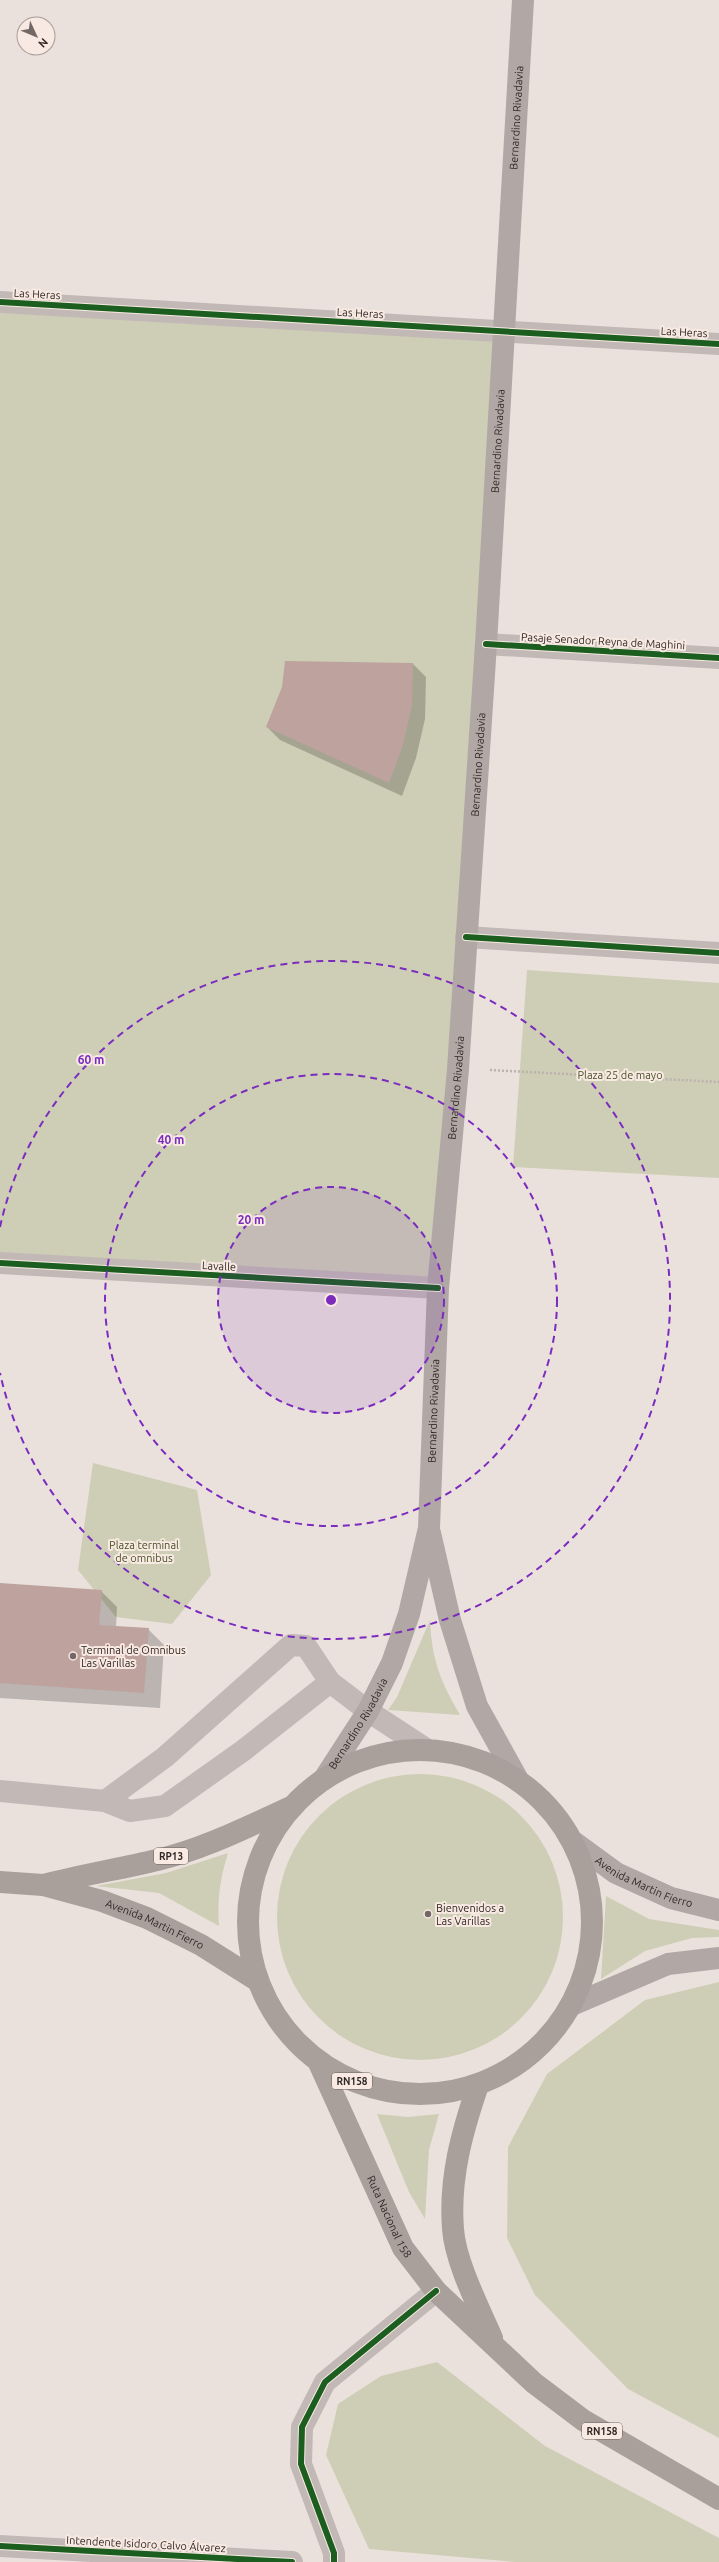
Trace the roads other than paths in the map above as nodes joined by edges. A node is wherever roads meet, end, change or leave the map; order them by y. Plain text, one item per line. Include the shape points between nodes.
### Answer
1 (523, 0) edge
2 (0, 302) edge
3 (502, 331) junction
4 (719, 344) edge
5 (486, 644) junction
6 (719, 658) edge
7 (466, 937) junction
8 (719, 954) edge
9 (0, 1263) edge
10 (438, 1288) junction
11 (429, 1528) junction
12 (330, 1682) junction
13 (368, 1711) junction
14 (426, 1749) junction
15 (517, 1778) junction
16 (324, 1779) junction
17 (0, 1792) edge
18 (105, 1801) junction
19 (293, 1806) junction
20 (575, 1843) junction
21 (0, 1882) edge
22 (43, 1885) junction
23 (719, 1910) edge
24 (719, 1958) edge
25 (258, 1982) junction
26 (572, 2005) junction
27 (319, 2063) junction
28 (478, 2085) junction
29 (436, 2291) junction
30 (496, 2346) junction
31 (719, 2499) edge
32 (0, 2546) edge
33 (292, 2562) edge
34 (334, 2562) edge

1 - 3 main road, Bernardino Rivadavia / RN158
2 - 3 street, Las Heras
3 - 4 street, Las Heras
3 - 5 main road, Bernardino Rivadavia / RN158
5 - 6 street, Pasaje Senador Reyna de Maghini
5 - 7 main road, Bernardino Rivadavia / RN158
7 - 8 street
7 - 10 main road, Bernardino Rivadavia / RN158 via 458,1069
9 - 10 street, Lavalle
10 - 11 main road, Bernardino Rivadavia / RN158
11 - 13 main road, Bernardino Rivadavia / RN158 via 409,1614 392,1663
11 - 15 main road, Bernardino Rivadavia / RN158 via 450,1620 477,1706
12 - 13 street
12 - 18 street via 244,1750 165,1806 130,1811
12 - 18 street via 306,1646 290,1645 165,1757
13 - 14 street
13 - 16 main road, Bernardino Rivadavia / RN158
14 - 15 highway, RN158 via 458,1753 483,1761
14 - 16 highway, RN158 via 362,1758
15 - 20 highway, RN158 via 540,1797 559,1818
16 - 19 highway, RN158
17 - 18 street
19 - 22 highway, Avenida Martin Fierro / RP13 via 223,1838 158,1860 91,1872
19 - 25 highway, RN158 via 264,1850 256,1871 248,1908 249,1945
20 - 23 main road, Avenida Martin Fierro via 616,1873 664,1895
20 - 26 highway, RN158 via 590,1882 594,1924 588,1966
21 - 22 highway, Avenida Martin Fierro / RP13
22 - 25 highway, Avenida Martin Fierro / RP13 via 102,1901 147,1918 201,1945
24 - 26 main road via 668,1964
25 - 27 highway, RN158 via 280,2024 293,2040
26 - 28 highway, RN158 via 548,2039 516,2066
27 - 28 highway, RN158 via 355,2083 395,2094 437,2094
27 - 29 highway, Ruta Nacional 158 / RN158 via 403,2248
28 - 30 highway, Ruta Nacional 158 / RN158 via 461,2135 453,2177 453,2230 467,2281
29 - 30 highway, Ruta Nacional 158 / RN158
29 - 34 street via 325,2382 302,2427 301,2464 334,2552
30 - 31 highway, Ruta Nacional 158 / RN158 via 534,2383 583,2420
32 - 33 street, Intendente Isidoro Calvo Álvarez

